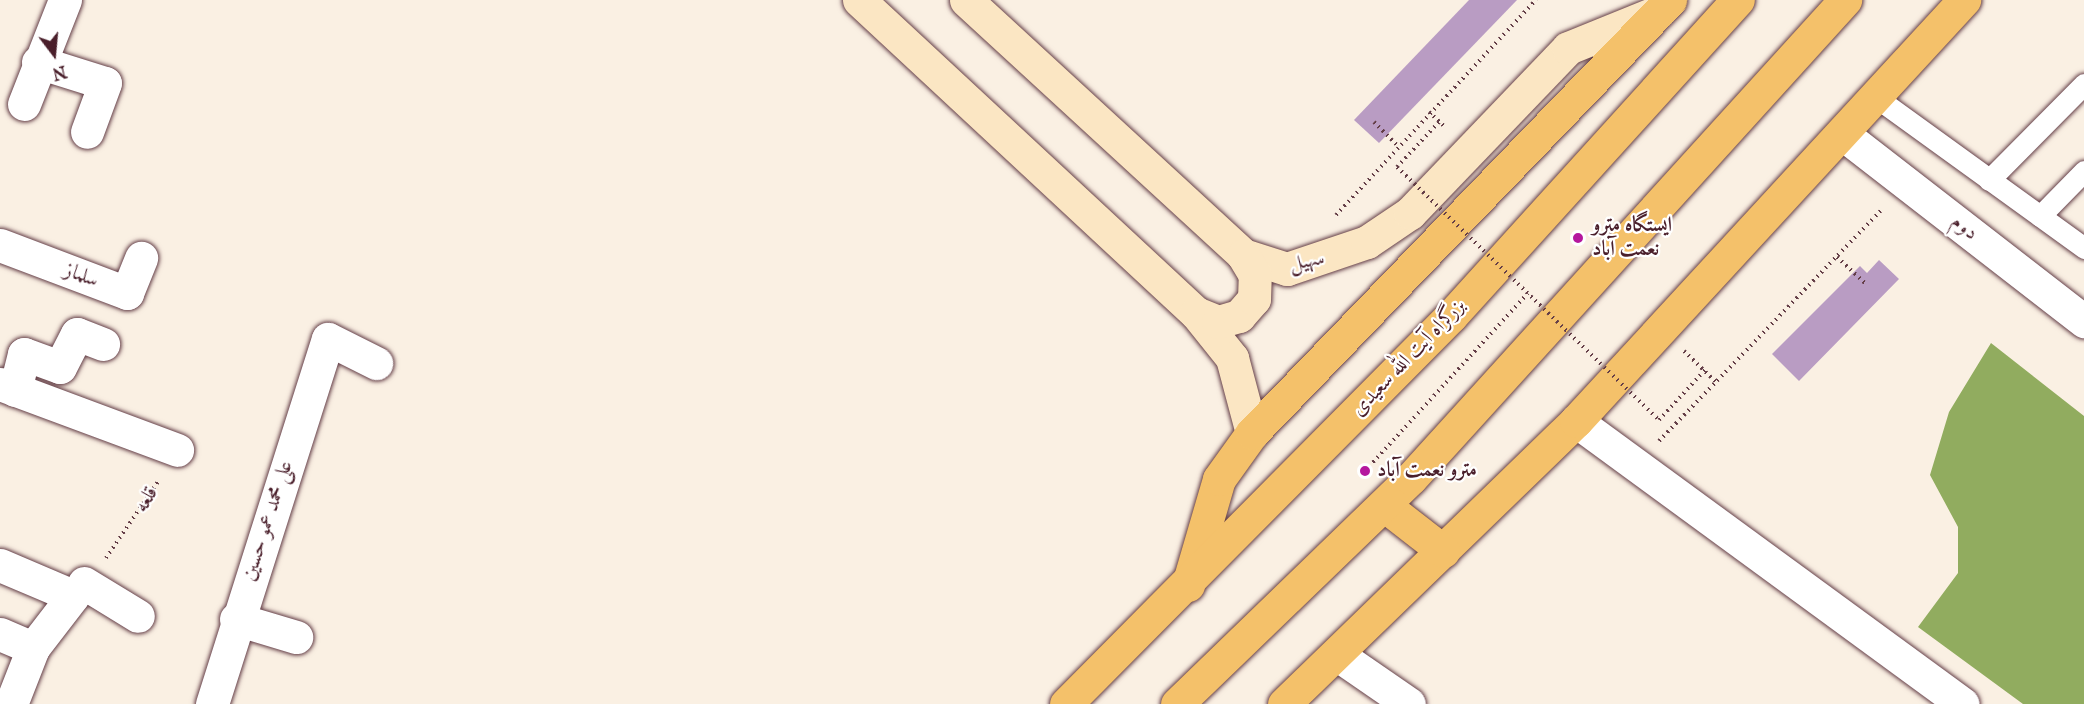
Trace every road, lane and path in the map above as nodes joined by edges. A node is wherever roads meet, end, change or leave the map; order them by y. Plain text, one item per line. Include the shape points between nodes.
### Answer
1 (65, 0) edge
2 (859, 0) edge
3 (966, 0) edge
4 (1536, 0) edge
5 (1738, 0) edge
6 (1845, 0) edge
7 (1964, 0) edge
8 (1665, 6) edge
9 (38, 62) junction
10 (2084, 84) edge
11 (1877, 99) junction
12 (24, 104) dead end
13 (1374, 122) dead end
14 (1439, 122) dead end
15 (87, 132) dead end
16 (1844, 135) junction
17 (1398, 146) junction
18 (2084, 171) edge
19 (1989, 180) junction
20 (1907, 184) junction
21 (2040, 216) junction
22 (1327, 225) dead end
23 (0, 245) edge
24 (2084, 248) edge
25 (1243, 255) junction
26 (1837, 257) junction
27 (141, 258) dead end
28 (1867, 285) dead end
29 (1528, 293) junction
30 (1196, 313) junction
31 (2084, 321) edge
32 (1662, 330) junction
33 (103, 344) dead end
34 (12, 349) edge
35 (375, 363) dead end
36 (1705, 370) junction
37 (1716, 382) junction
38 (7, 387) edge
39 (1576, 421) junction
40 (1252, 433) junction
41 (177, 450) joint
42 (1635, 465) junction
43 (1365, 471) dead end
44 (1384, 505) junction
45 (1443, 552) junction
46 (0, 565) edge
47 (1188, 585) junction
48 (78, 589) junction
49 (138, 616) dead end
50 (236, 619) junction
51 (0, 634) edge
52 (296, 637) dead end
53 (33, 648) junction
54 (1338, 655) junction
55 (11, 704) edge
56 (212, 704) edge
57 (1066, 704) edge
58 (1177, 704) edge
59 (1284, 704) edge
60 (1309, 704) edge
61 (1409, 704) edge
62 (1963, 704) edge

1 - 9 street
2 - 30 main road
3 - 25 main road, سهیل
4 - 17 path
5 - 47 main road, بزرگراه آیت الله سعیدی via 1451,316
6 - 44 main road
7 - 11 main road
8 - 25 main road, سهیل via 1568,48 1410,213 1367,242 1287,269
8 - 40 main road
9 - 12 street
9 - 15 street via 105,83
10 - 19 lane
11 - 16 main road
11 - 19 lane
13 - 17 path
14 - 29 path, bridge via 1397,167
16 - 20 street, دوم
16 - 32 main road
17 - 22 path
18 - 21 lane
19 - 21 lane
20 - 26 path
20 - 31 street, دوم
21 - 24 lane
23 - 27 street, سلماز via 127,293
25 - 30 main road via 1256,275 1254,299 1239,316 1218,322
26 - 28 path
26 - 37 path
29 - 36 path, bridge via 1659,420
29 - 43 path
30 - 40 main road via 1233,358
32 - 36 path
32 - 39 main road
33 - 34 street via 77,334 60,367
34 - 38 street
35 - 50 street, علی محمد عمو حسین via 328,339
36 - 37 path
37 - 42 path
38 - 41 street
39 - 42 street
39 - 45 main road
40 - 47 main road via 1219,478
41 - 48 path, قلعه via 126,535
42 - 62 street
44 - 45 main road
44 - 58 main road
45 - 54 main road
46 - 48 street
47 - 57 main road, بزرگراه آیت الله سعیدی
48 - 49 street
48 - 53 street
50 - 52 street
50 - 56 street, علی محمد عمو حسین
51 - 53 street
53 - 55 street
54 - 59 main road
54 - 60 street
54 - 61 street

